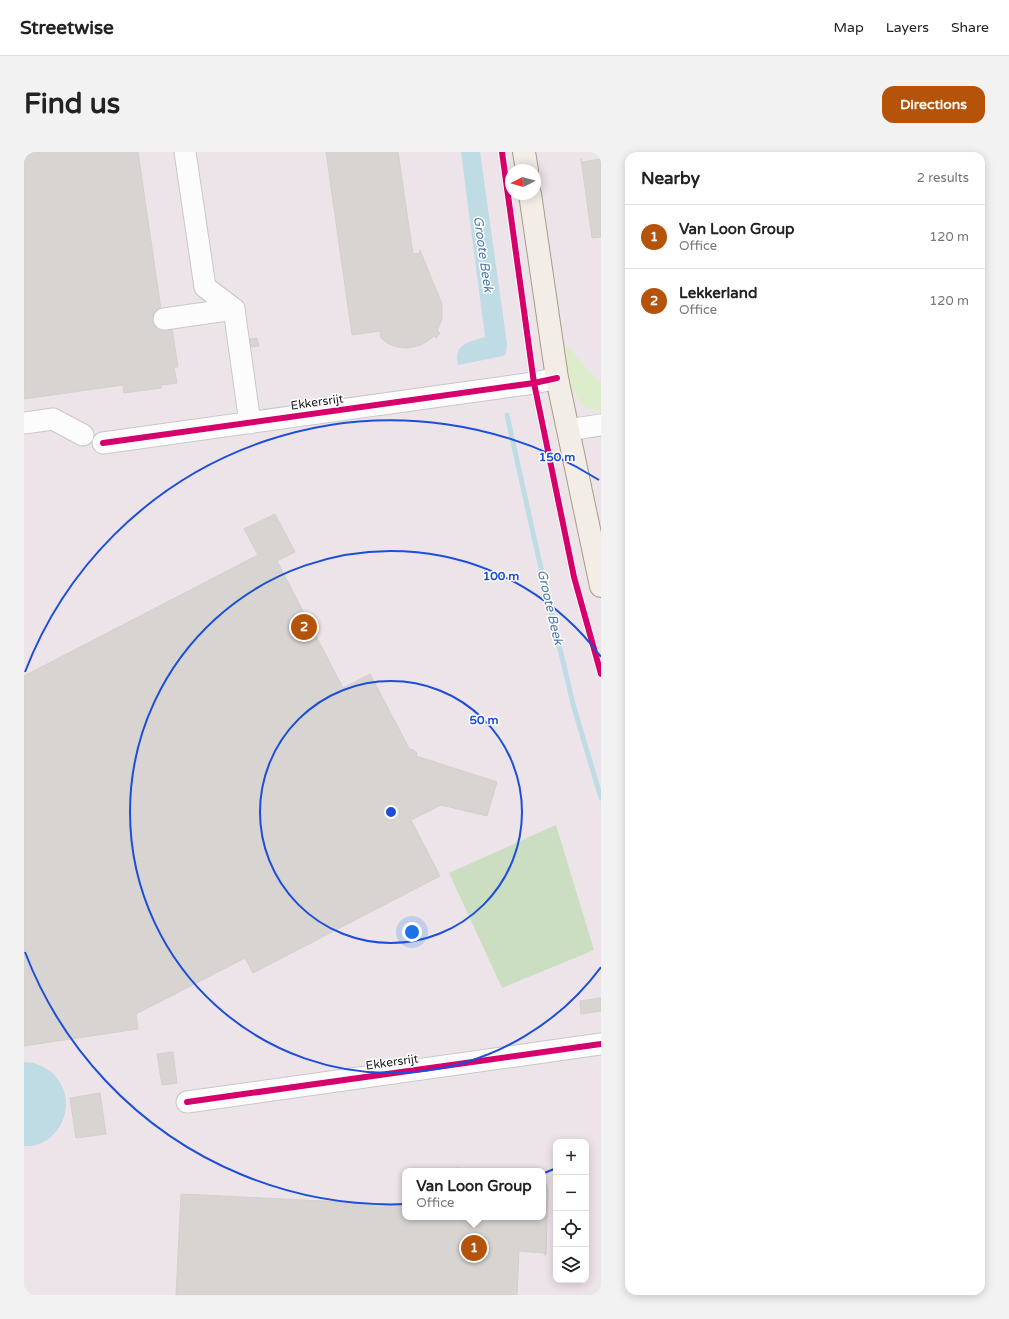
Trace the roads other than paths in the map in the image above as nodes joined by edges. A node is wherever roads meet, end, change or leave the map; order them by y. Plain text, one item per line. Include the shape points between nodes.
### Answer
1 (185, 152) edge
2 (524, 152) edge
3 (526, 164) edge
4 (531, 200) edge
5 (234, 309) junction
6 (164, 319) dead end
7 (557, 378) junction
8 (24, 423) edge
9 (250, 423) junction
10 (601, 425) edge
11 (568, 430) junction
12 (83, 435) dead end
13 (103, 443) dead end
14 (601, 586) edge
15 (601, 1044) edge
16 (187, 1102) dead end

1 - 5 street via 205,287
2 - 3 main road
4 - 7 main road
5 - 6 street
5 - 9 street
7 - 9 street, Ekkersrijt
7 - 11 main road
8 - 12 street via 53,419
9 - 13 street, Ekkersrijt
10 - 11 street
11 - 14 main road
15 - 16 street, Ekkersrijt

